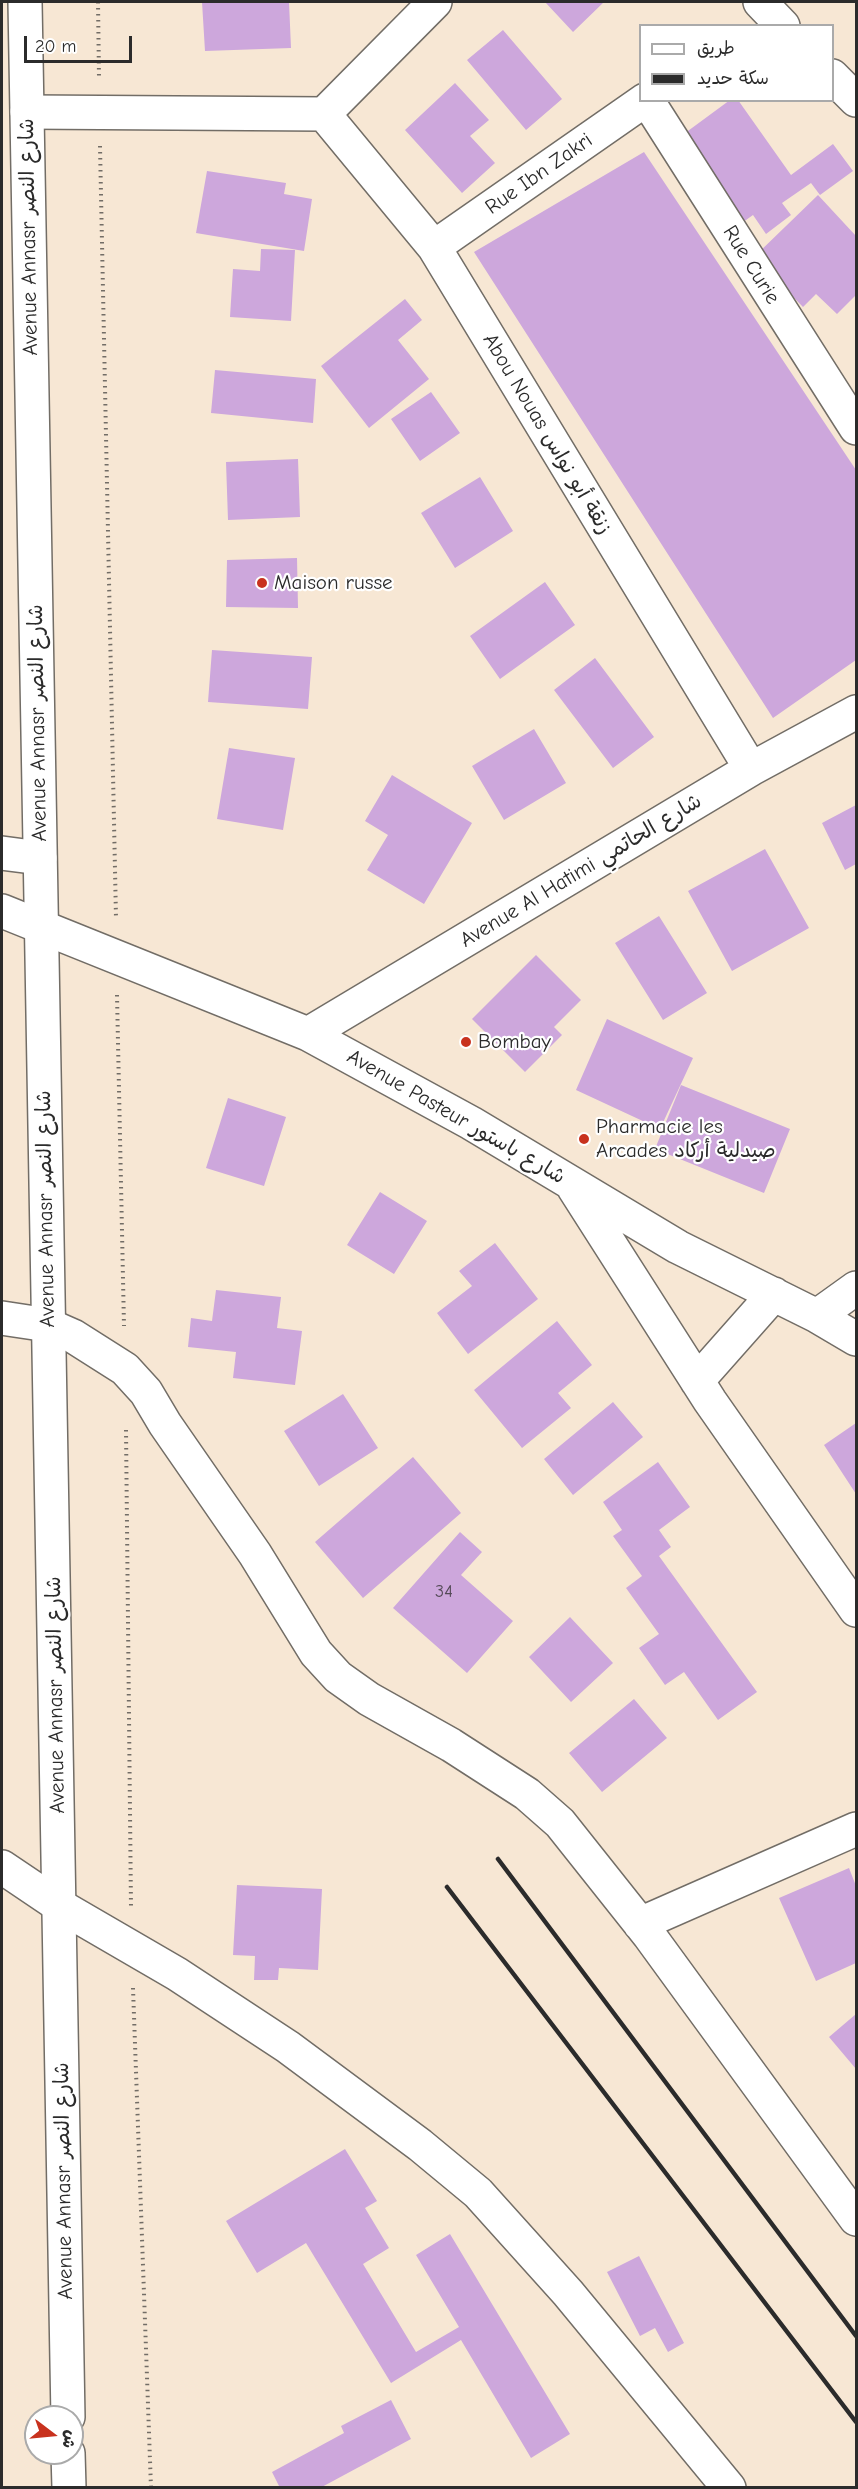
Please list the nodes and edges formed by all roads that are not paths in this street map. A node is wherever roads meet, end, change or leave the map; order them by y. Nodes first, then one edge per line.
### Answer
1 (25, 2) edge
2 (435, 2) edge
3 (834, 78) edge
4 (856, 100) edge
5 (643, 102) edge
6 (647, 102) edge
7 (27, 112) junction
8 (324, 114) junction
9 (434, 247) junction
10 (856, 428) edge
11 (856, 712) edge
12 (751, 769) junction
13 (2, 853) edge
14 (40, 858) junction
15 (2, 911) edge
16 (40, 928) junction
17 (308, 1034) junction
18 (569, 1181) junction
19 (856, 1288) edge
20 (774, 1294) junction
21 (817, 1316) junction
22 (2, 1318) edge
23 (48, 1325) junction
24 (856, 1339) edge
25 (697, 1381) junction
26 (856, 1610) edge
27 (856, 1829) edge
28 (2, 1867) edge
29 (60, 1906) junction
30 (640, 1924) junction
31 (856, 2219) edge
32 (68, 2405) edge
33 (68, 2465) edge
34 (69, 2487) edge
35 (729, 2487) edge

1 - 7 street, Avenue Annasr شارع النصر
2 - 8 street
3 - 4 street
5 - 9 street, Rue Ibn Zakri
6 - 10 street, Rue Curie
7 - 8 street
7 - 14 street, Avenue Annasr شارع النصر
8 - 9 street, Abou Nouas زنقة أبو نواس
9 - 12 street, Abou Nouas زنقة أبو نواس
11 - 12 street, Avenue Al Hatimi شارع الحاتمي
12 - 17 street, Avenue Al Hatimi شارع الحاتمي
13 - 14 street
14 - 16 street, Avenue Annasr شارع النصر
15 - 16 street, Avenue Pasteur شارع باستور
16 - 17 street, Avenue Pasteur شارع باستور
16 - 23 street, Avenue Annasr شارع النصر
17 - 18 street, Avenue Pasteur شارع باستور
18 - 20 street, Avenue Pasteur شارع باستور
18 - 25 street
19 - 21 street
20 - 21 street, Avenue Pasteur شارع باستور
20 - 25 street
21 - 24 street, Avenue Pasteur شارع باستور
22 - 23 street
23 - 29 street, Avenue Annasr شارع النصر
23 - 30 street
25 - 26 street
27 - 30 street
28 - 29 street
29 - 32 street, Avenue Annasr شارع النصر
29 - 35 street
30 - 31 street
33 - 34 street

